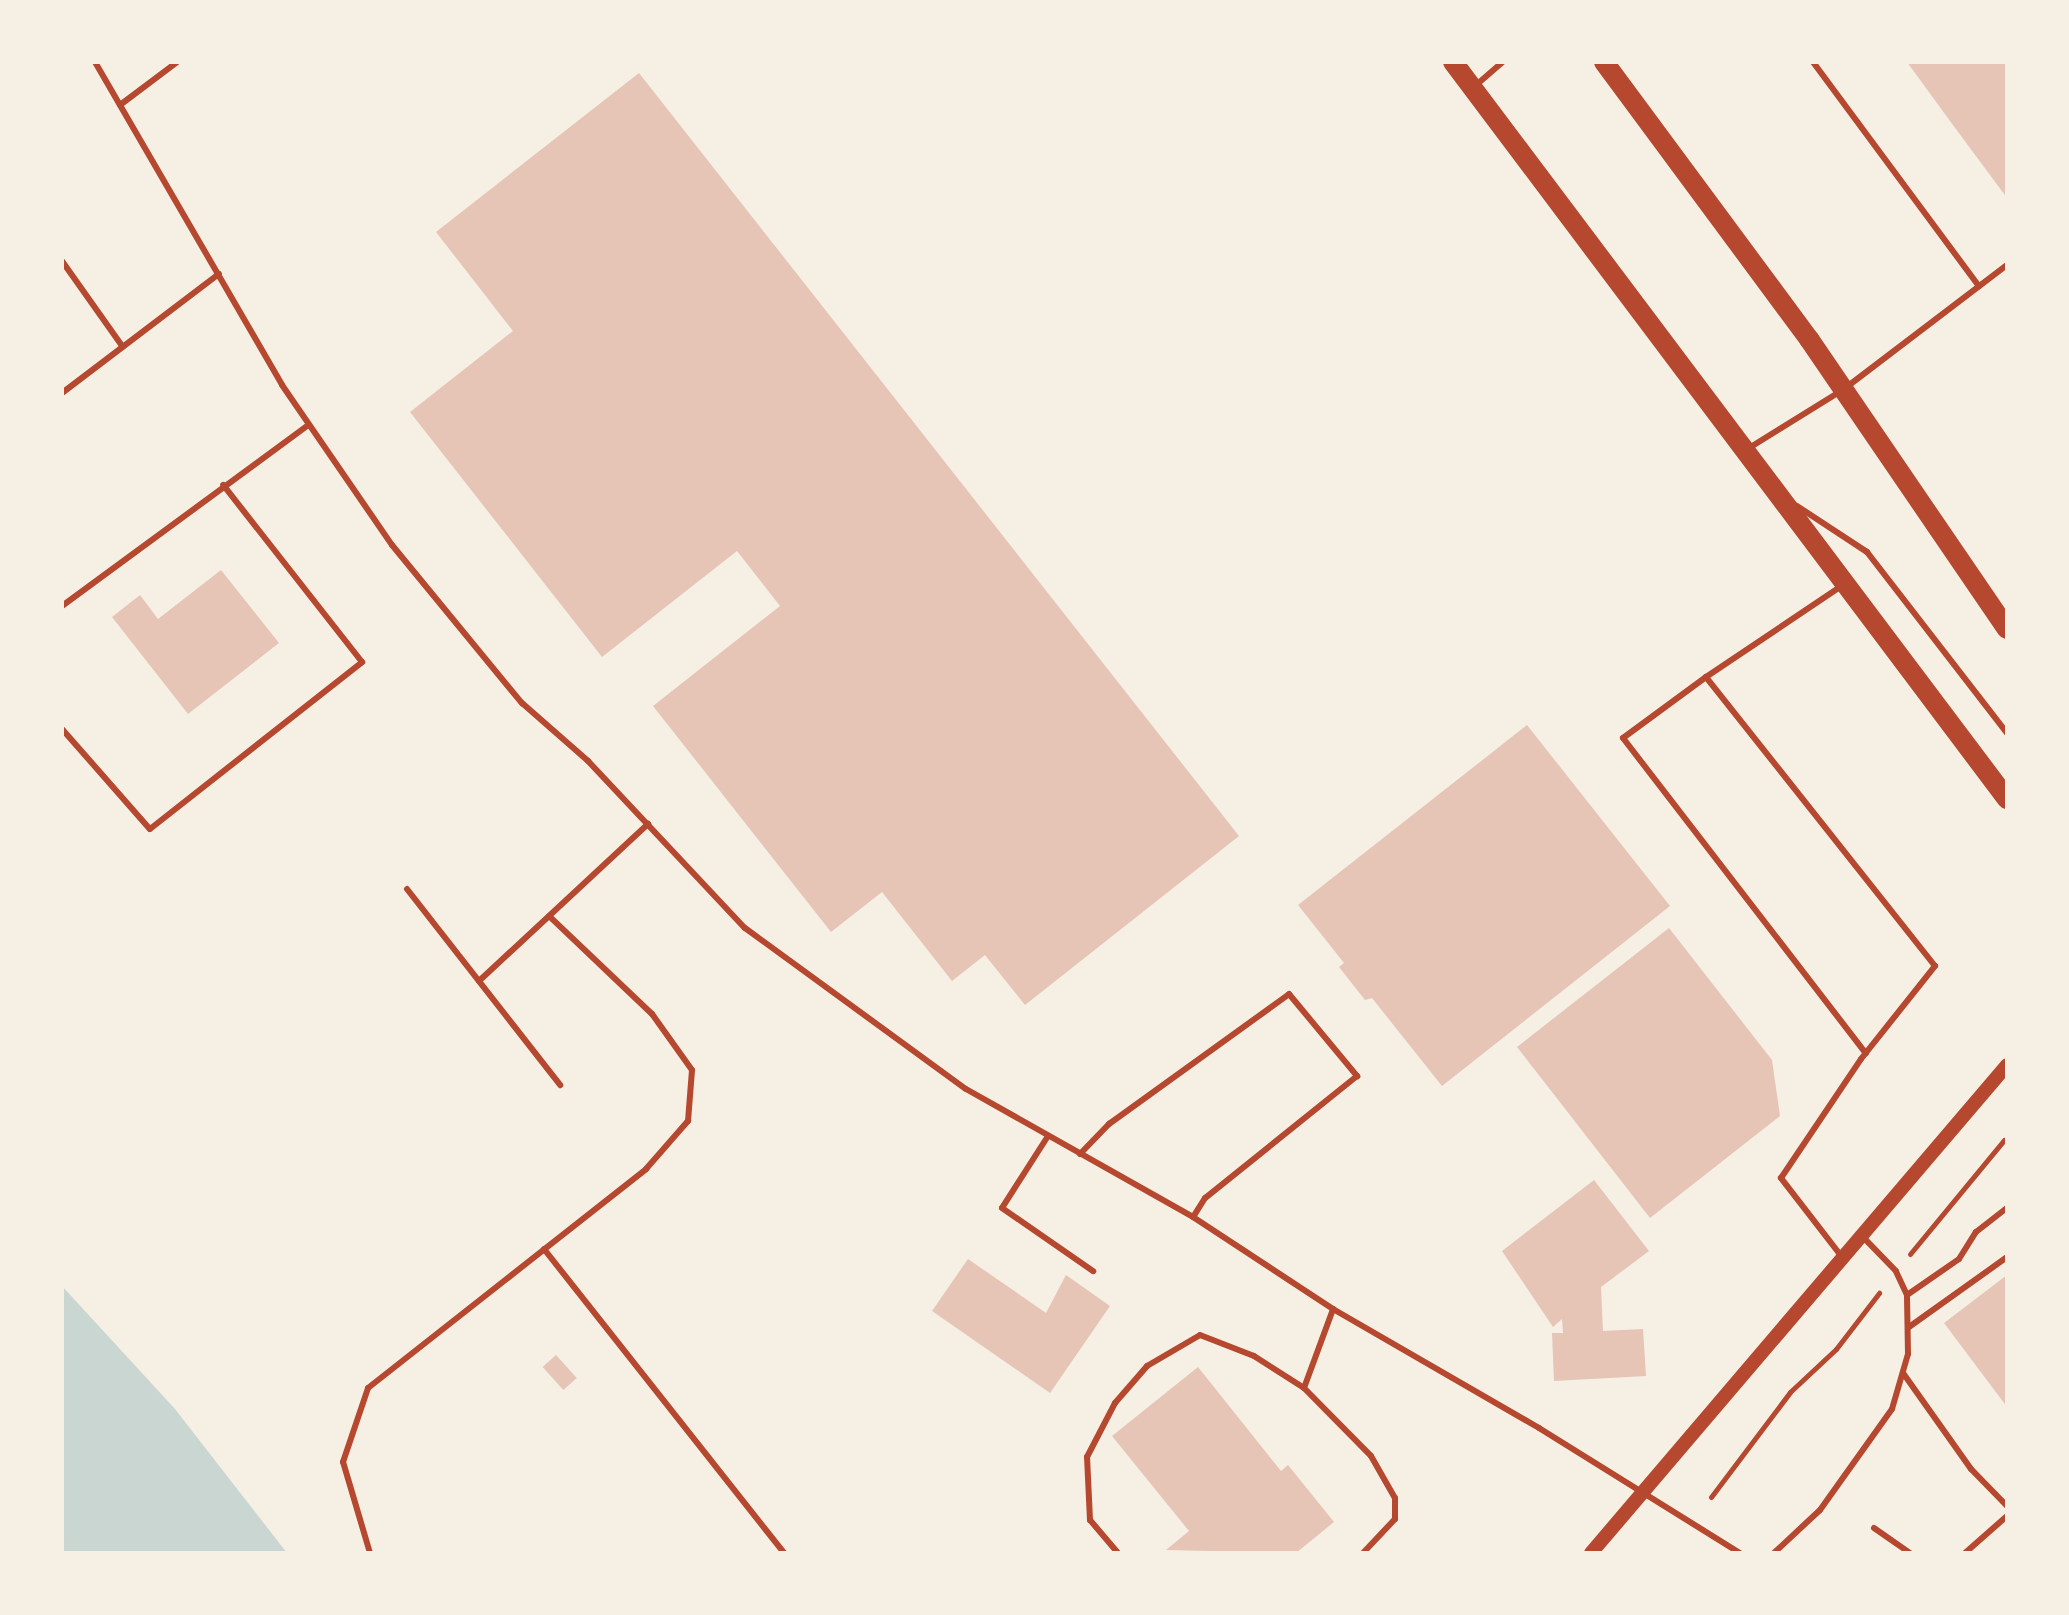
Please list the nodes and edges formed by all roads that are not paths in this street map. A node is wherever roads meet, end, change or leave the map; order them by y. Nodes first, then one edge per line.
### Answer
1 (95, 62) edge
2 (177, 62) edge
3 (1453, 62) edge
4 (1503, 62) edge
5 (1604, 62) edge
6 (1813, 62) edge
7 (1473, 88) junction
8 (120, 105) junction
9 (62, 261) edge
10 (2007, 265) edge
11 (219, 274) junction
12 (1979, 286) junction
13 (123, 347) junction
14 (1844, 389) junction
15 (62, 393) edge
16 (308, 425) junction
17 (1746, 450) junction
18 (223, 485) junction
19 (1781, 495) junction
20 (1847, 582) junction
21 (62, 606) edge
22 (2007, 629) edge
23 (1706, 677) junction
24 (62, 729) edge
25 (2007, 733) edge
26 (2007, 799) edge
27 (648, 824) junction
28 (407, 889) dead end
29 (549, 916) junction
30 (479, 981) junction
31 (1866, 1053) junction
32 (2007, 1066) edge
33 (560, 1085) dead end
34 (1048, 1136) junction
35 (1080, 1154) junction
36 (2007, 1208) edge
37 (1193, 1217) junction
38 (1861, 1235) junction
39 (544, 1249) junction
40 (1842, 1257) junction
41 (2007, 1257) edge
42 (1093, 1271) dead end
43 (1907, 1295) junction
44 (1333, 1309) junction
45 (1909, 1327) junction
46 (1903, 1373) junction
47 (1304, 1388) junction
48 (1642, 1490) junction
49 (2007, 1506) edge
50 (2007, 1516) edge
51 (1874, 1528) dead end
52 (370, 1553) edge
53 (784, 1553) edge
54 (1118, 1553) edge
55 (1363, 1553) edge
56 (1591, 1553) edge
57 (1740, 1553) edge
58 (1774, 1553) edge
59 (1910, 1553) edge
60 (1965, 1553) edge

1 - 8 lane
2 - 8 lane
3 - 7 main road
4 - 7 lane
5 - 14 main road
6 - 12 lane
7 - 17 main road
8 - 11 lane
9 - 13 lane
10 - 12 lane
11 - 13 lane
11 - 16 lane
12 - 14 lane
13 - 15 lane
14 - 17 lane
14 - 22 main road
16 - 18 lane
16 - 27 lane
17 - 19 main road
18 - 21 lane
18 - 24 lane
19 - 20 main road
19 - 25 lane
20 - 23 lane
20 - 26 main road
23 - 31 lane
23 - 31 lane
27 - 29 lane
27 - 34 lane
28 - 30 lane
29 - 30 lane
29 - 39 lane
30 - 33 lane
31 - 40 lane
32 - 38 street
34 - 35 lane
34 - 42 lane
35 - 37 lane
35 - 37 lane
36 - 43 lane
37 - 44 lane
38 - 40 street
38 - 43 lane
39 - 52 lane
39 - 53 lane
40 - 48 street
41 - 45 lane
43 - 45 lane
44 - 47 lane
44 - 48 lane
45 - 46 lane
46 - 49 lane
46 - 58 lane
47 - 54 lane
47 - 55 lane
48 - 56 street
48 - 57 lane
50 - 60 lane
51 - 59 lane

